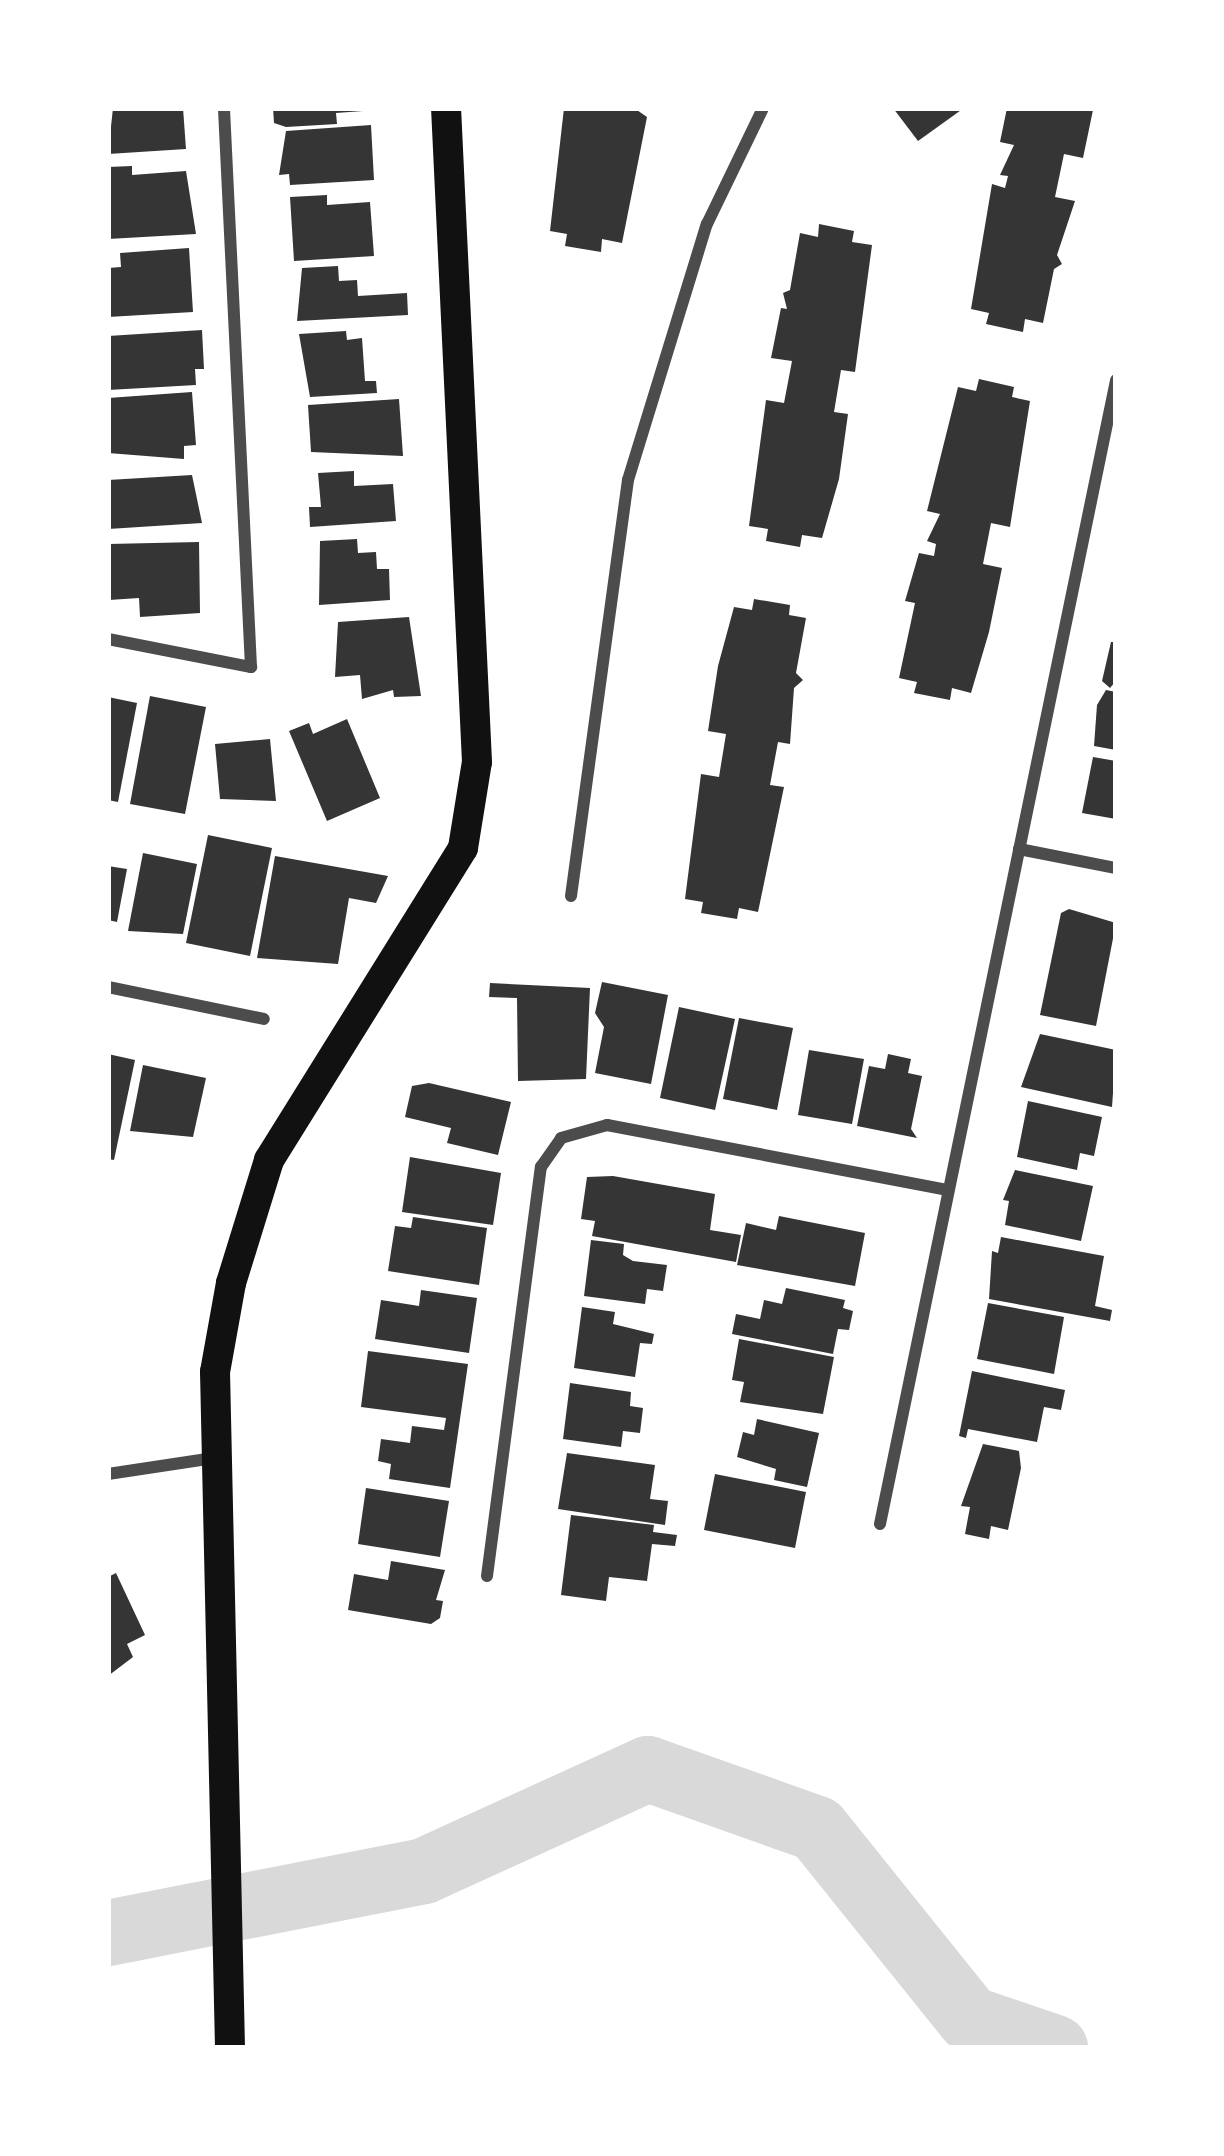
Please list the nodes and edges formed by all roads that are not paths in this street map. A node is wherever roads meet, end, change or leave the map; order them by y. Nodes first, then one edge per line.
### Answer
1 (224, 108) edge
2 (446, 108) edge
3 (763, 108) edge
4 (1116, 380) edge
5 (108, 639) edge
6 (1019, 849) junction
7 (1116, 868) edge
8 (571, 896) dead end
9 (108, 987) edge
10 (264, 1019) dead end
11 (947, 1190) junction
12 (215, 1458) junction
13 (108, 1474) edge
14 (880, 1524) dead end
15 (488, 1576) dead end
16 (230, 2048) edge

1 - 5 street
2 - 12 main road
3 - 8 street
4 - 6 street
6 - 7 street
6 - 11 street
9 - 10 street
11 - 14 street
11 - 15 street
12 - 13 street
12 - 16 main road

